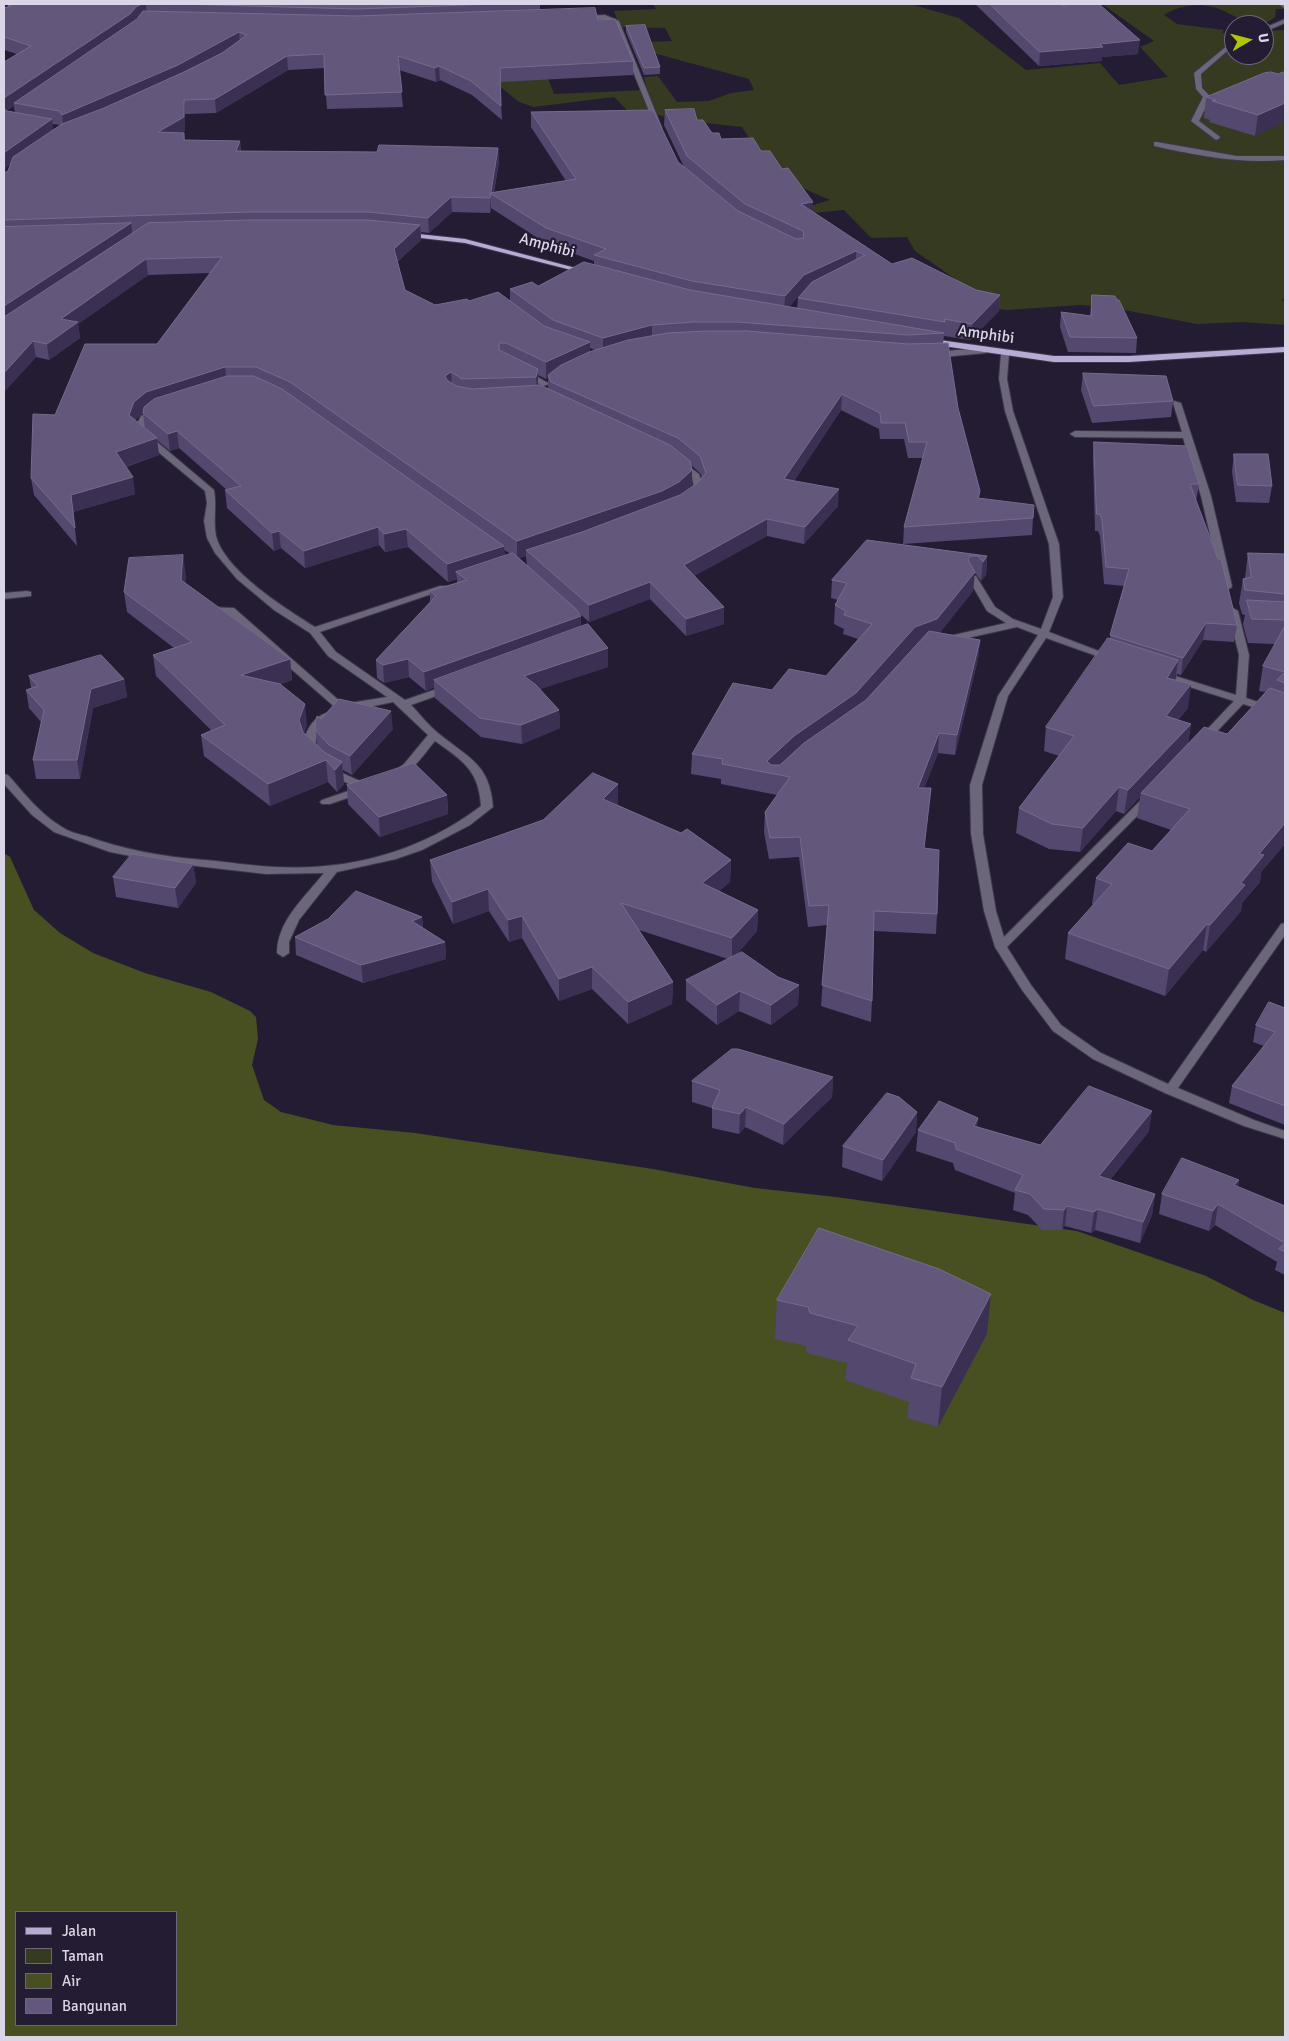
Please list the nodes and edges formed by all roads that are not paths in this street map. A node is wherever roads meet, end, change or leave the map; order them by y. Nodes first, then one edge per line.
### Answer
1 (1282, 4) edge
2 (1285, 7) edge
3 (570, 18) edge
4 (1224, 51) edge
5 (662, 133) edge
6 (1216, 138) dead end
7 (1157, 144) dead end
8 (1285, 158) edge
9 (395, 233) edge
10 (596, 274) edge
11 (924, 341) edge
12 (1285, 350) edge
13 (983, 351) junction
14 (924, 354) edge
15 (1004, 354) junction
16 (512, 368) edge
17 (544, 397) edge
18 (1177, 403) dead end
19 (170, 406) edge
20 (1075, 434) dead end
21 (1187, 435) junction
22 (674, 458) edge
23 (684, 503) edge
24 (973, 578) edge
25 (452, 586) edge
26 (27, 594) dead end
27 (4, 596) edge
28 (208, 610) edge
29 (1018, 624) junction
30 (314, 631) junction
31 (1044, 633) junction
32 (933, 643) edge
33 (1122, 662) edge
34 (1149, 670) edge
35 (459, 684) edge
36 (394, 698) junction
37 (1241, 700) junction
38 (404, 704) junction
39 (341, 707) junction
40 (1285, 714) edge
41 (434, 736) junction
42 (1196, 748) edge
43 (4, 776) edge
44 (376, 785) junction
45 (1158, 788) edge
46 (326, 802) dead end
47 (334, 868) junction
48 (1285, 927) edge
49 (1001, 946) junction
50 (283, 953) dead end
51 (1170, 1090) junction
52 (1285, 1135) edge

1 - 2 street
3 - 5 street
4 - 6 street
7 - 8 street
9 - 10 main road, Amphibi
11 - 13 main road, Amphibi
12 - 15 main road, Amphibi
13 - 14 street
13 - 15 main road, Amphibi
15 - 31 street
16 - 17 street
18 - 21 street
19 - 30 street
20 - 21 street
21 - 37 street
22 - 23 street
24 - 29 street
25 - 30 street
26 - 27 street
28 - 39 street
29 - 31 street
29 - 32 street
30 - 36 street
31 - 33 street
31 - 49 street
34 - 37 street
35 - 38 street
36 - 38 street
36 - 39 street
37 - 40 street
37 - 42 street
38 - 41 street
39 - 44 street
41 - 44 street
41 - 47 street
43 - 47 street
44 - 46 street
45 - 49 street
47 - 50 street
48 - 51 street
49 - 51 street
51 - 52 street

